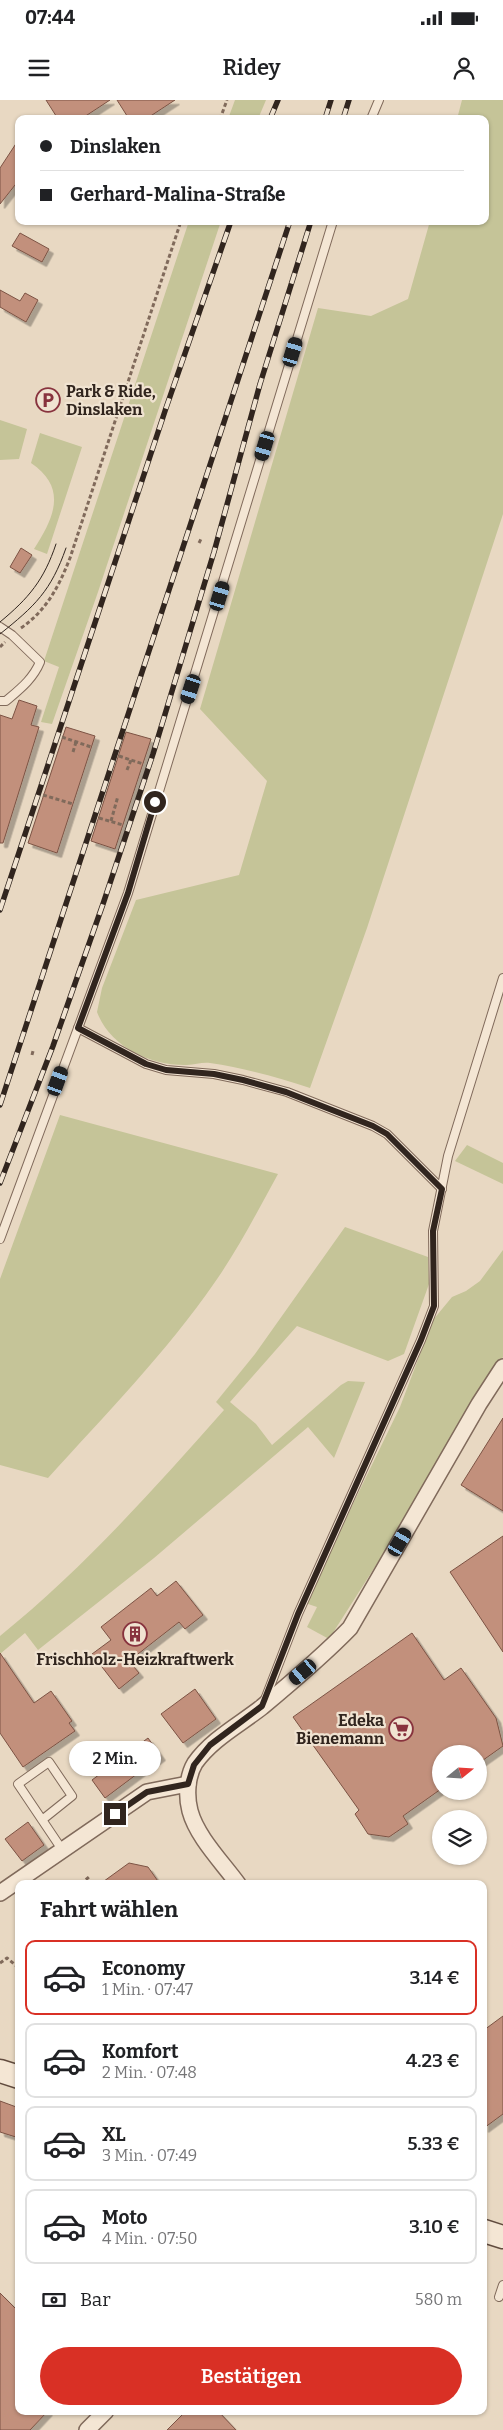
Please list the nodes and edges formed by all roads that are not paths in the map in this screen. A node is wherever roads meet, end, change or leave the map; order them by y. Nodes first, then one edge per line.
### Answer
1 (379, 100) edge
2 (373, 115) edge
3 (332, 225) edge
4 (0, 628) edge
5 (0, 701) edge
6 (503, 978) edge
7 (78, 1028) junction
8 (442, 1189) junction
9 (0, 1239) edge
10 (503, 1367) edge
11 (262, 1706) junction
12 (188, 1784) junction
13 (42, 1820) junction
14 (63, 1851) junction
15 (21, 1880) edge
16 (235, 1880) edge
17 (15, 1884) edge
18 (0, 1894) edge
19 (0, 2071) edge
20 (15, 2076) edge
21 (487, 2232) edge
22 (503, 2237) edge
23 (503, 2285) edge
24 (499, 2297) dead end
25 (102, 2415) edge
26 (87, 2430) edge

1 - 2 lane
3 - 7 lane
4 - 5 lane
6 - 8 lane
7 - 8 lane
7 - 9 lane
8 - 11 lane
10 - 11 street
11 - 12 street
12 - 14 street
12 - 16 street
13 - 13 lane
13 - 14 lane
14 - 15 street
17 - 18 street
19 - 20 main road
21 - 22 main road
23 - 24 lane
25 - 26 street

